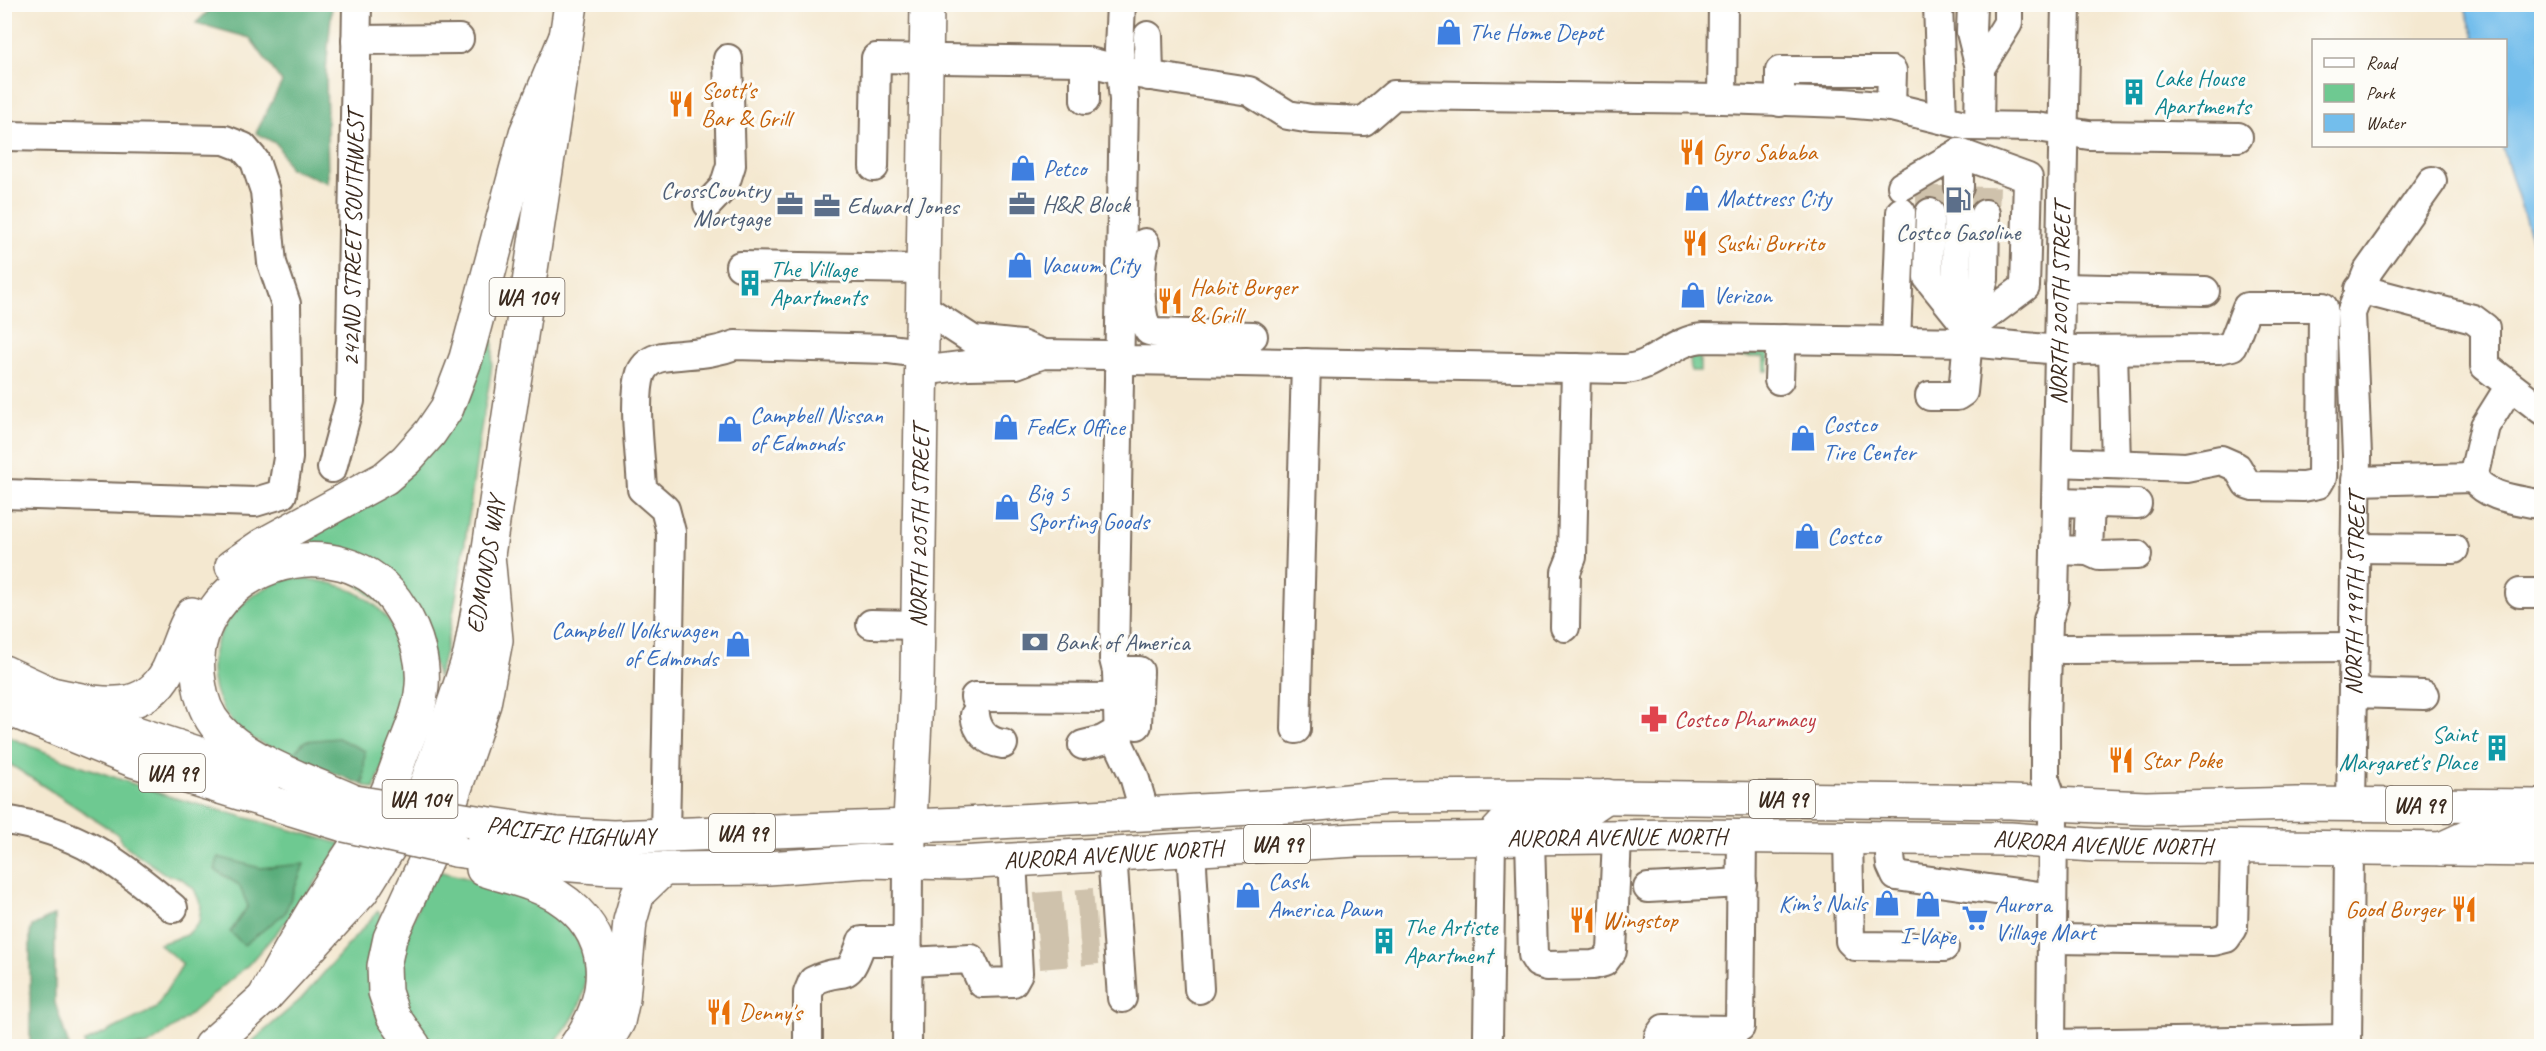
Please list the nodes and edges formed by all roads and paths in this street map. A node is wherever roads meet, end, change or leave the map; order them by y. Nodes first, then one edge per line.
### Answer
1 (357, 4) edge
2 (571, 4) edge
3 (927, 4) edge
4 (1121, 4) edge
5 (1723, 4) edge
6 (1938, 4) edge
7 (1972, 4) edge
8 (2008, 4) edge
9 (2066, 4) edge
10 (1148, 36) dead end
11 (459, 39) dead end
12 (565, 39) junction
13 (356, 40) junction
14 (926, 58) junction
15 (728, 59) dead end
16 (1085, 61) junction
17 (1980, 68) junction
18 (1121, 70) junction
19 (1149, 76) junction
20 (1722, 99) junction
21 (1085, 100) dead end
22 (1960, 123) junction
23 (2064, 131) junction
24 (4, 136) edge
25 (2238, 137) dead end
26 (1959, 153) junction
27 (874, 167) dead end
28 (2432, 181) dead end
29 (708, 204) dead end
30 (1145, 243) dead end
31 (740, 266) dead end
32 (922, 268) junction
33 (2060, 288) junction
34 (2359, 289) junction
35 (2205, 291) dead end
36 (922, 307) junction
37 (1253, 336) dead end
38 (1969, 336) junction
39 (1785, 339) junction
40 (1896, 341) junction
41 (2059, 350) junction
42 (2113, 350) junction
43 (1043, 354) junction
44 (1119, 358) junction
45 (921, 362) junction
46 (1306, 363) junction
47 (1576, 368) junction
48 (1779, 380) dead end
49 (2510, 386) junction
50 (1930, 396) dead end
51 (2541, 410) edge
52 (2057, 462) junction
53 (2116, 464) junction
54 (332, 468) dead end
55 (2357, 468) junction
56 (2473, 478) junction
57 (4, 494) edge
58 (2056, 502) junction
59 (2090, 503) junction
60 (2137, 504) dead end
61 (2541, 505) edge
62 (2355, 548) junction
63 (2454, 549) dead end
64 (2055, 550) junction
65 (2088, 551) junction
66 (488, 555) junction
67 (2137, 555) dead end
68 (2054, 601) junction
69 (871, 624) dead end
70 (918, 625) junction
71 (1565, 627) dead end
72 (2354, 647) junction
73 (2063, 649) junction
74 (4, 672) edge
75 (1117, 684) junction
76 (46, 693) junction
77 (2353, 693) junction
78 (2424, 696) dead end
79 (4, 707) edge
80 (1127, 729) junction
81 (1296, 729) dead end
82 (1003, 744) dead end
83 (1083, 745) dead end
84 (1607, 796) junction
85 (2351, 804) junction
86 (2054, 805) junction
87 (2541, 806) edge
88 (350, 813) junction
89 (1145, 814) junction
90 (4, 820) edge
91 (912, 825) junction
92 (2541, 831) edge
93 (665, 834) junction
94 (1742, 836) junction
95 (1848, 836) junction
96 (1888, 837) junction
97 (1491, 838) junction
98 (1530, 838) junction
99 (1617, 838) junction
100 (2052, 842) junction
101 (2235, 846) junction
102 (1191, 848) junction
103 (2349, 848) junction
104 (2441, 849) junction
105 (455, 850) junction
106 (2541, 850) edge
107 (1112, 854) junction
108 (1012, 860) junction
109 (908, 862) junction
110 (663, 869) junction
111 (1742, 883) junction
112 (1648, 888) dead end
113 (2052, 898) junction
114 (173, 908) dead end
115 (2052, 939) junction
116 (1944, 947) dead end
117 (907, 952) junction
118 (1199, 989) dead end
119 (264, 998) junction
120 (1122, 998) dead end
121 (1488, 1035) dead end
122 (2347, 1043) edge
123 (208, 1046) edge
124 (2051, 1046) edge
125 (414, 1047) edge
126 (576, 1047) edge
127 (604, 1047) edge
128 (808, 1047) edge
129 (907, 1047) edge
130 (1659, 1047) edge

1 - 13 street, 242ND STREET SOUTHWEST
2 - 12 main road, EDMONDS WAY / WA 104
3 - 14 main road, NORTH 205TH STREET
4 - 18 street
5 - 20 street
6 - 22 street
7 - 17 street
8 - 17 street
9 - 23 street, NORTH 200TH STREET
10 - 19 street
11 - 13 street
12 - 66 main road, EDMONDS WAY / WA 104
12 - 76 main road
13 - 54 street, 242ND STREET SOUTHWEST
14 - 16 street
14 - 27 street
14 - 32 main road, NORTH 205TH STREET
15 - 29 street
16 - 18 street
16 - 21 street
17 - 22 street
18 - 19 street
18 - 44 street
19 - 20 street
20 - 22 street
22 - 23 street
22 - 26 street
23 - 25 street
23 - 33 street, NORTH 200TH STREET
24 - 57 street
26 - 38 street
26 - 38 street
26 - 38 street
26 - 40 street
28 - 34 street, NORTH 199TH STREET
30 - 37 street
31 - 32 street
32 - 36 main road, NORTH 205TH STREET
33 - 35 street
33 - 41 street, NORTH 200TH STREET
34 - 49 street
34 - 55 street, NORTH 199TH STREET
36 - 43 street
36 - 45 main road, NORTH 205TH STREET
38 - 40 street
38 - 41 street
38 - 50 street
39 - 40 street
39 - 47 street
39 - 48 street
41 - 42 street
41 - 52 street, NORTH 200TH STREET
42 - 53 street
42 - 53 street
43 - 44 street
43 - 45 street
44 - 46 street
44 - 75 street
45 - 70 main road, NORTH 205TH STREET
45 - 93 street
46 - 47 street
46 - 81 street
47 - 71 street
49 - 51 street
49 - 56 street
52 - 53 street
52 - 58 street, NORTH 200TH STREET
55 - 56 street
55 - 62 street, NORTH 199TH STREET
56 - 61 street
58 - 59 street
58 - 64 street, NORTH 200TH STREET
59 - 60 street
59 - 65 street
62 - 63 street
62 - 72 street, NORTH 199TH STREET
64 - 65 street
64 - 68 street, NORTH 200TH STREET
65 - 67 street
66 - 119 main road, EDMONDS WAY / WA 104
66 - 125 main road
68 - 73 street, NORTH 200TH STREET
68 - 86 street, NORTH 200TH STREET
69 - 70 street
70 - 91 main road, NORTH 205TH STREET
72 - 73 street
72 - 77 street, NORTH 199TH STREET
73 - 86 street, NORTH 200TH STREET
74 - 76 main road, PACIFIC HIGHWAY / WA 99
75 - 80 street
75 - 82 street
76 - 88 main road, PACIFIC HIGHWAY / WA 99
77 - 78 street
77 - 85 street, NORTH 199TH STREET
79 - 88 main road, PACIFIC HIGHWAY / WA 99
80 - 83 street
80 - 89 street
84 - 86 main road, AURORA AVENUE NORTH / WA 99
84 - 89 main road, AURORA AVENUE NORTH / WA 99
84 - 97 main road
85 - 86 main road, AURORA AVENUE NORTH / WA 99
85 - 87 main road, AURORA AVENUE NORTH / WA 99
86 - 100 street, NORTH 200TH STREET
88 - 93 main road, PACIFIC HIGHWAY / WA 99, bridge
88 - 105 main road, PACIFIC HIGHWAY / WA 99, bridge
88 - 119 main road
89 - 91 main road, AURORA AVENUE NORTH / WA 99
90 - 114 street
91 - 93 main road, PACIFIC HIGHWAY / WA 99
91 - 109 main road, NORTH 205TH STREET
92 - 104 main road
94 - 95 main road, AURORA AVENUE NORTH / WA 99
94 - 99 main road, AURORA AVENUE NORTH / WA 99
94 - 111 street
95 - 96 main road, AURORA AVENUE NORTH / WA 99
95 - 116 street
96 - 100 main road, AURORA AVENUE NORTH / WA 99
96 - 113 street
97 - 98 main road, AURORA AVENUE NORTH / WA 99
97 - 102 main road, AURORA AVENUE NORTH / WA 99
97 - 121 street
98 - 99 main road, AURORA AVENUE NORTH / WA 99
98 - 99 street
100 - 101 main road, AURORA AVENUE NORTH / WA 99
100 - 113 street, NORTH 200TH STREET
101 - 103 main road, AURORA AVENUE NORTH / WA 99
101 - 115 street
102 - 107 main road, AURORA AVENUE NORTH / WA 99
102 - 118 street
103 - 104 main road, AURORA AVENUE NORTH / WA 99
103 - 122 street
104 - 106 main road, AURORA AVENUE NORTH / WA 99
105 - 110 main road, PACIFIC HIGHWAY / WA 99
105 - 126 main road
107 - 108 main road, AURORA AVENUE NORTH / WA 99
107 - 120 street
108 - 109 main road, AURORA AVENUE NORTH / WA 99
108 - 117 street
109 - 110 main road, PACIFIC HIGHWAY / WA 99
109 - 117 street, NORTH 205TH STREET
110 - 127 main road
111 - 112 street
111 - 130 street
113 - 115 street, NORTH 200TH STREET
115 - 124 street, NORTH 200TH STREET
117 - 128 street
117 - 129 street, NORTH 205TH STREET
119 - 123 main road, EDMONDS WAY / WA 104
122 - 124 street

